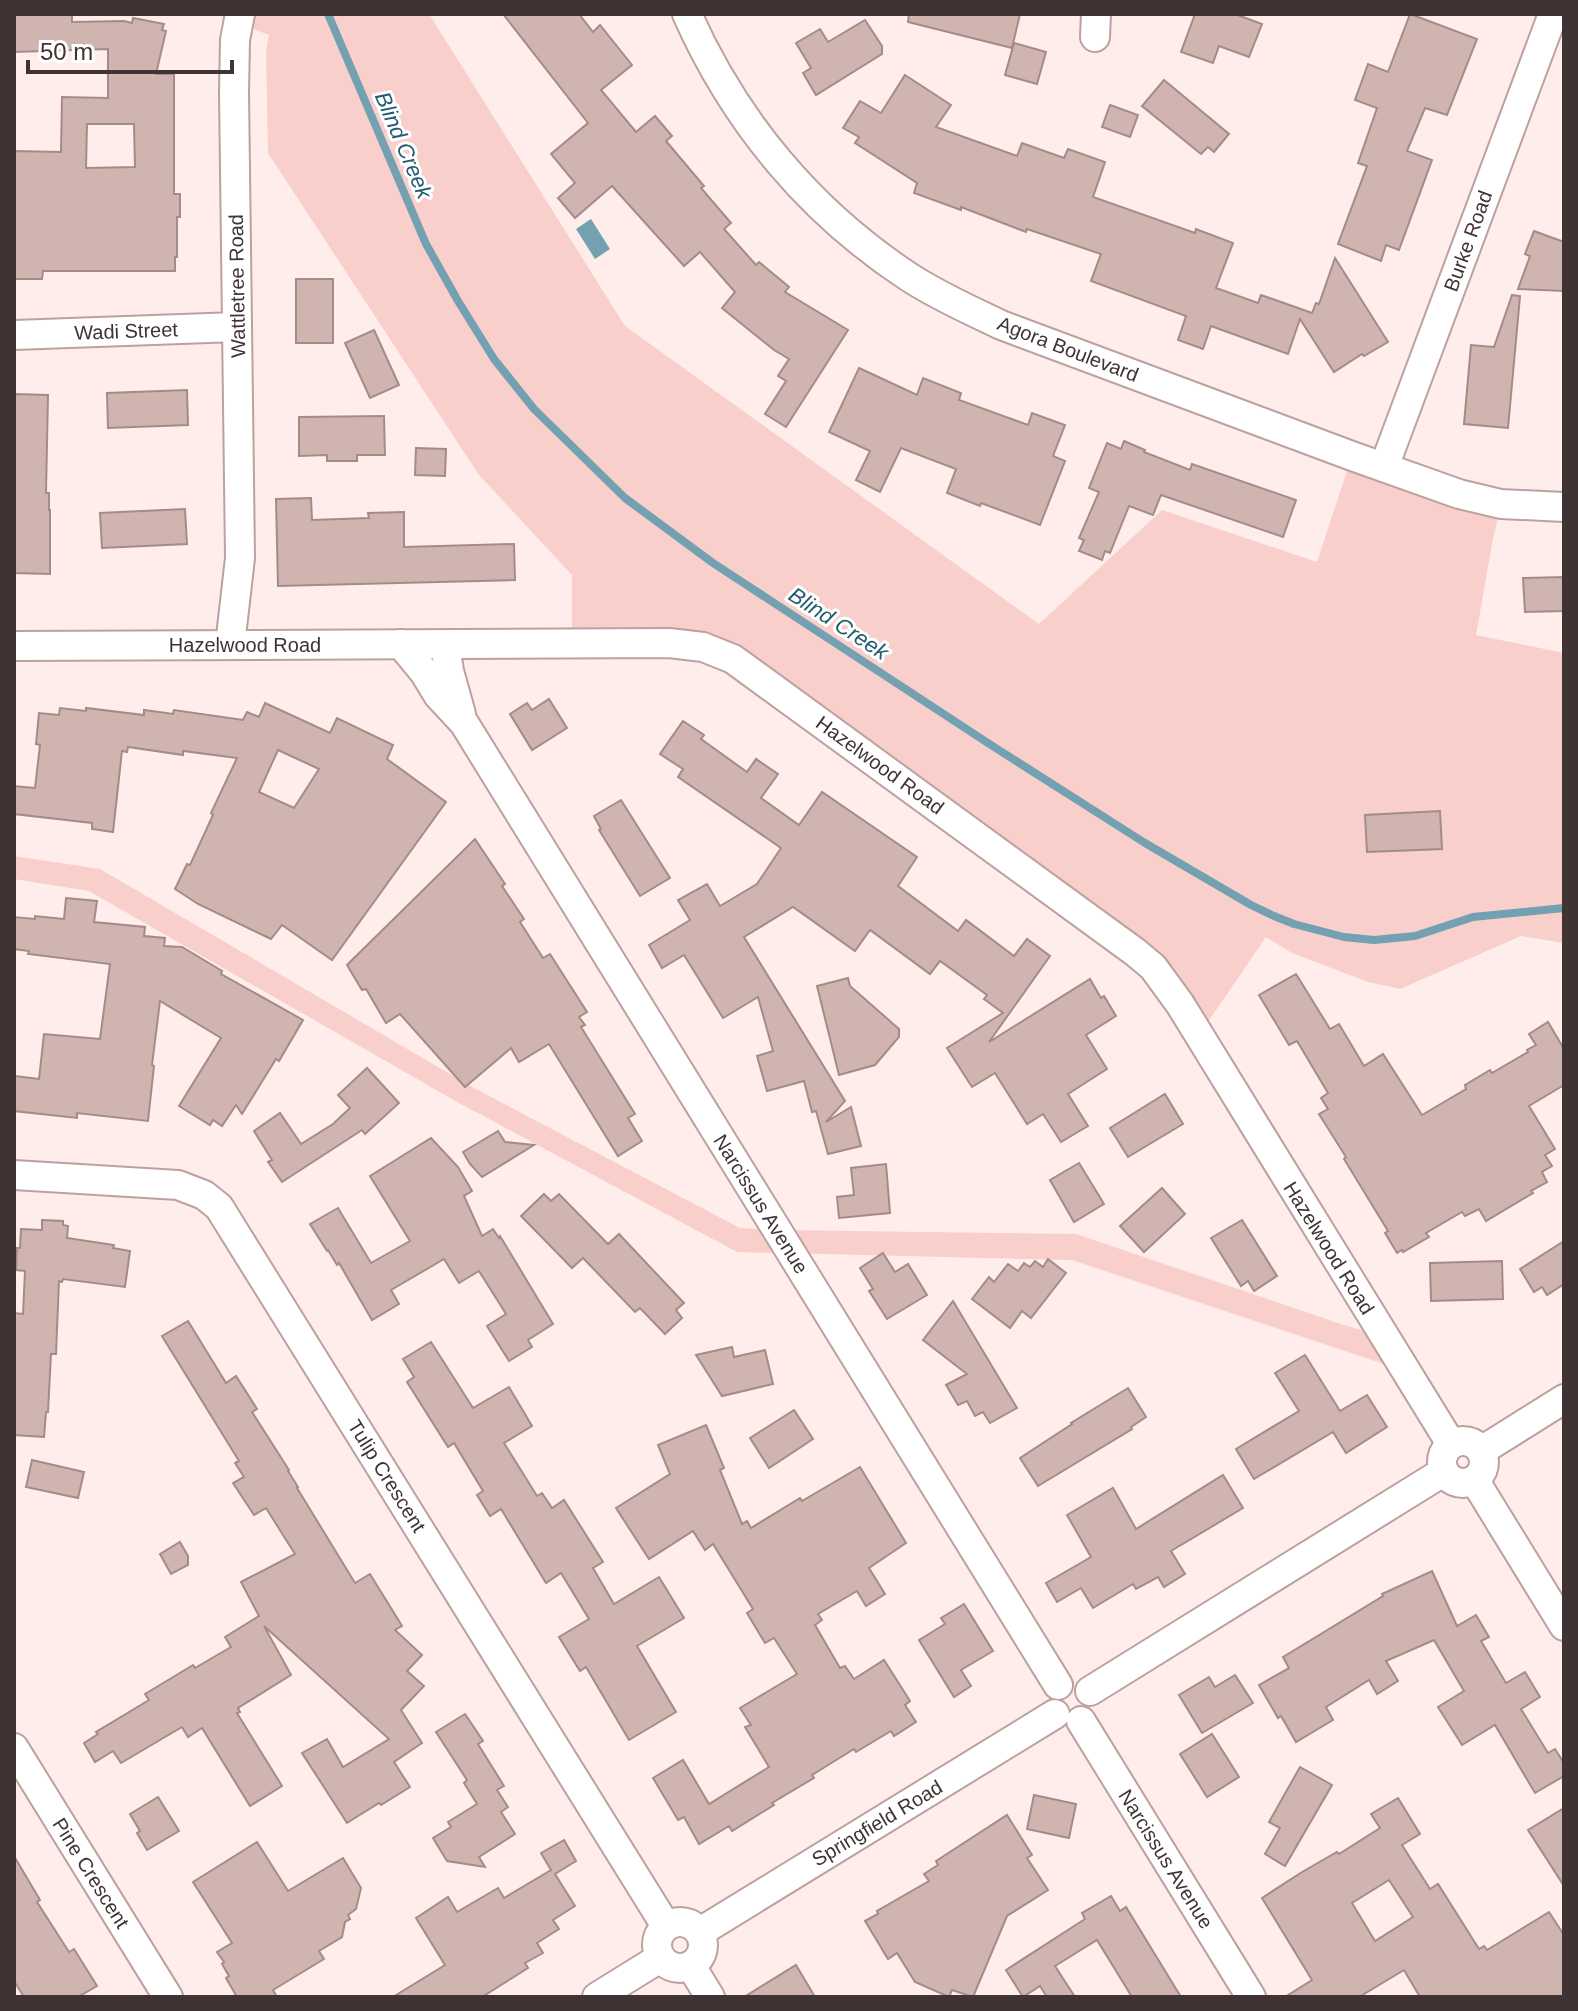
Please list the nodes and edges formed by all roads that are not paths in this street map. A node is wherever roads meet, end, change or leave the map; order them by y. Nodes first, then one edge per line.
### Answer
1 (240, 14) edge
2 (687, 14) edge
3 (1553, 14) edge
4 (237, 327) junction
5 (14, 335) edge
6 (1384, 467) junction
7 (1564, 507) edge
8 (401, 644) junction
9 (242, 645) junction
10 (445, 645) junction
11 (14, 646) edge
12 (464, 723) junction
13 (14, 1175) edge
14 (1564, 1399) edge
15 (1451, 1444) junction
16 (1481, 1451) junction
17 (1443, 1472) junction
18 (1475, 1481) junction
19 (1564, 1626) edge
20 (1058, 1685) junction
21 (1090, 1691) junction
22 (1068, 1718) junction
23 (14, 1748) edge
24 (666, 1926) junction
25 (700, 1932) junction
26 (660, 1958) junction
27 (691, 1966) junction
28 (168, 1997) edge
29 (597, 1997) edge
30 (710, 1997) edge
31 (1251, 1997) edge

1 - 4 street, Wattletree Road
2 - 6 street, Agora Boulevard
3 - 6 street, Burke Road
4 - 5 street, Wadi Street
4 - 9 street, Wattletree Road
6 - 7 street, Agora Boulevard
8 - 9 street, Hazelwood Road
8 - 10 street, Hazelwood Road
8 - 12 street, Narcissus Avenue
9 - 11 street, Hazelwood Road
10 - 12 street, Narcissus Avenue
10 - 15 street, Hazelwood Road
12 - 20 street, Narcissus Avenue
13 - 24 street, Tulip Crescent
14 - 16 street
15 - 16 street
15 - 17 street
16 - 18 street
17 - 18 street
17 - 21 street
18 - 19 street
20 - 21 street
20 - 22 street
21 - 22 street
22 - 25 street, Springfield Road
22 - 31 street, Narcissus Avenue
23 - 28 street, Pine Crescent
24 - 25 street
24 - 26 street
25 - 27 street
26 - 27 street
26 - 29 street
27 - 30 street

